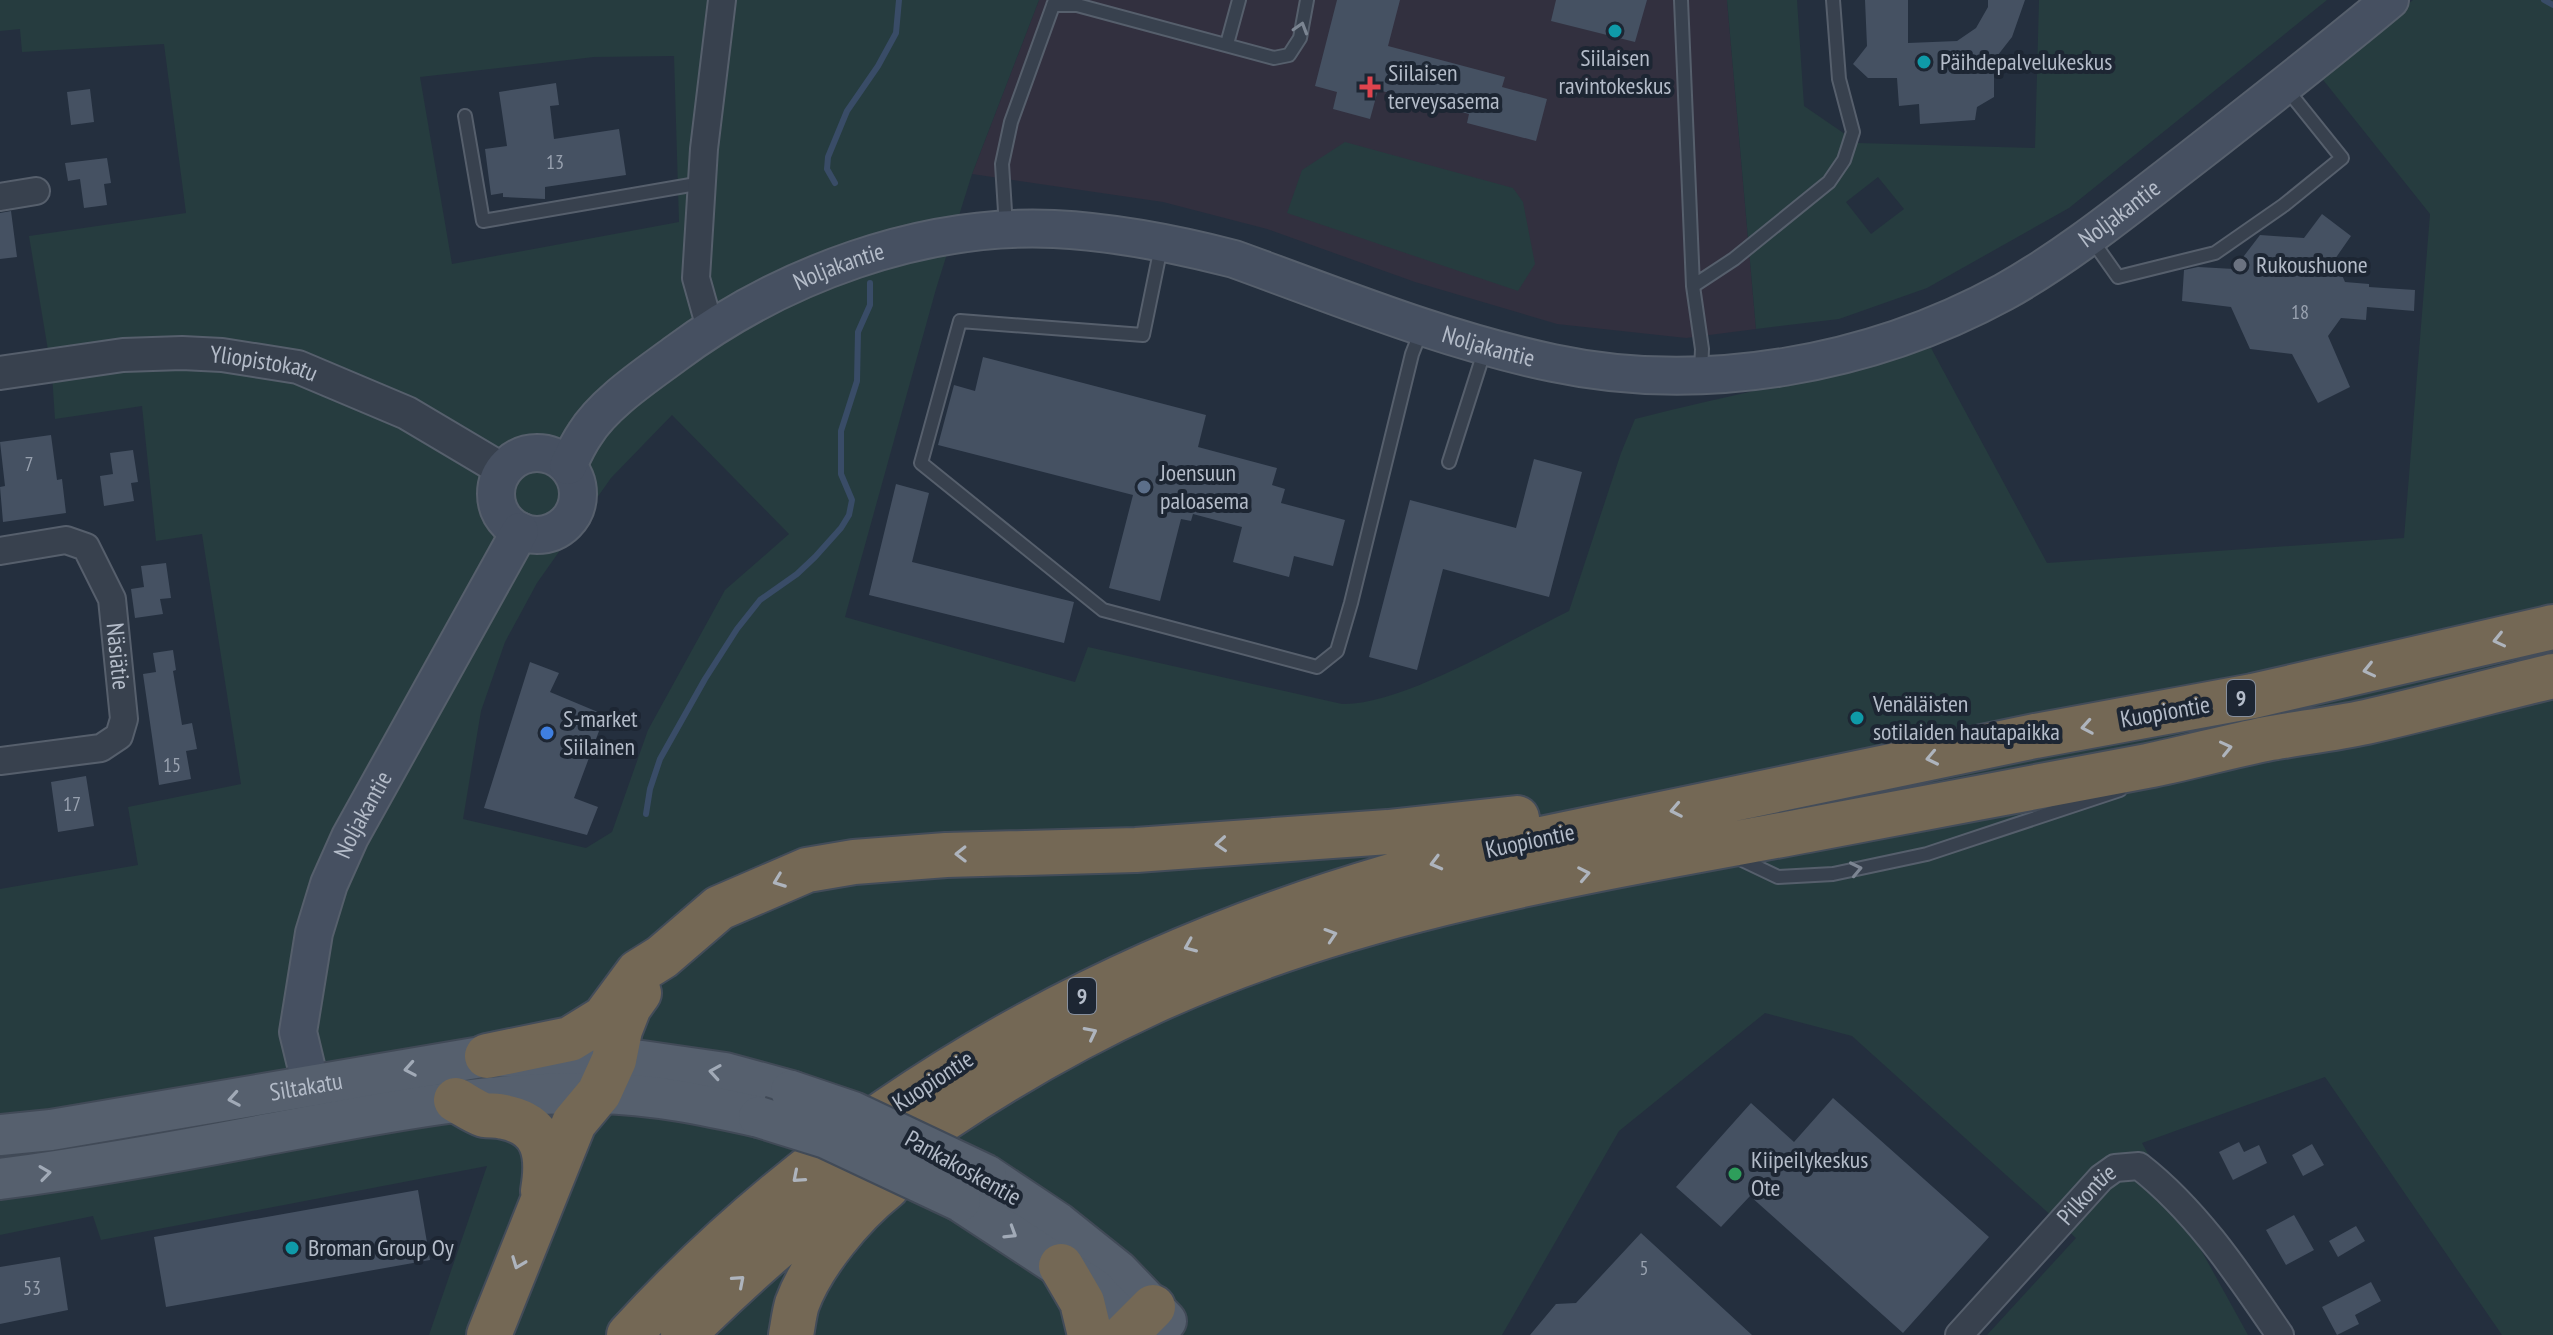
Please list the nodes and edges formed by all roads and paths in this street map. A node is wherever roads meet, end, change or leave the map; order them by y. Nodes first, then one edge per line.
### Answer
1 (722, 0) edge
2 (1239, 0) edge
3 (1307, 0) edge
4 (1681, 0) edge
5 (1833, 0) edge
6 (2390, 0) edge
7 (1054, 3) edge
8 (1227, 44) junction
9 (2284, 85) junction
10 (465, 116) dead end
11 (702, 183) junction
12 (36, 191) dead end
13 (0, 197) edge
14 (1006, 231) junction
15 (2090, 237) junction
16 (1162, 244) junction
17 (1693, 286) junction
18 (1422, 327) junction
19 (710, 328) junction
20 (1486, 346) junction
21 (0, 373) edge
22 (1701, 375) junction
23 (1449, 462) dead end
24 (568, 466) junction
25 (503, 470) junction
26 (520, 531) junction
27 (0, 551) edge
28 (2553, 627) edge
29 (2553, 676) edge
30 (0, 761) edge
31 (1621, 821) junction
32 (662, 957) junction
33 (487, 1056) junction
34 (1021, 1069) junction
35 (607, 1076) junction
36 (311, 1085) junction
37 (456, 1100) junction
38 (321, 1124) junction
39 (0, 1135) edge
40 (0, 1179) edge
41 (973, 1188) junction
42 (541, 1205) junction
43 (1061, 1266) joint
44 (1142, 1329) edge
45 (489, 1335) edge
46 (629, 1335) edge
47 (683, 1335) edge
48 (791, 1335) edge
49 (1959, 1335) edge
50 (2280, 1335) edge

1 - 11 street
2 - 8 lane
8 -> 3 lane
4 - 17 lane
5 - 17 lane
6 - 9 main road, Noljakantie
7 - 8 lane
7 - 14 lane
9 - 15 main road, Noljakantie
9 - 15 lane
10 - 11 lane
11 - 19 street
12 - 13 street
14 - 16 main road, Noljakantie
14 - 19 main road, Noljakantie
15 - 22 main road, Noljakantie
16 - 18 main road, Noljakantie
16 - 18 lane
17 - 22 lane
18 - 20 main road, Noljakantie
19 - 24 main road, Noljakantie
20 - 22 main road, Noljakantie
20 - 23 lane
21 - 25 street, Yliopistokatu
24 - 25 main road
24 - 26 main road
25 - 26 main road
26 - 36 main road, Noljakantie
27 - 30 street, Näsiätie
28 -> 31 highway, Kuopiontie / 9
34 -> 29 highway, Kuopiontie / 9
31 -> 32 highway
31 -> 46 highway, Kuopiontie / 9
32 - 33 highway
32 - 35 highway
33 - 35 main road, Siltakatu
33 -> 36 main road, Siltakatu
47 -> 34 highway, Kuopiontie / 9
34 - 48 highway
35 - 37 main road, Siltakatu
35 - 41 main road, Pankakoskentie, bridge
41 -> 35 main road, Pankakoskentie, bridge
35 - 42 highway
36 - 38 main road, Noljakantie
36 -> 39 main road, Siltakatu
37 - 38 main road, Siltakatu
37 - 42 highway
40 -> 38 main road, Siltakatu
41 -> 43 main road, Pankakoskentie
41 - 44 main road, Pankakoskentie
42 -> 45 highway
43 - 44 highway
49 - 50 street, Pilkontie

